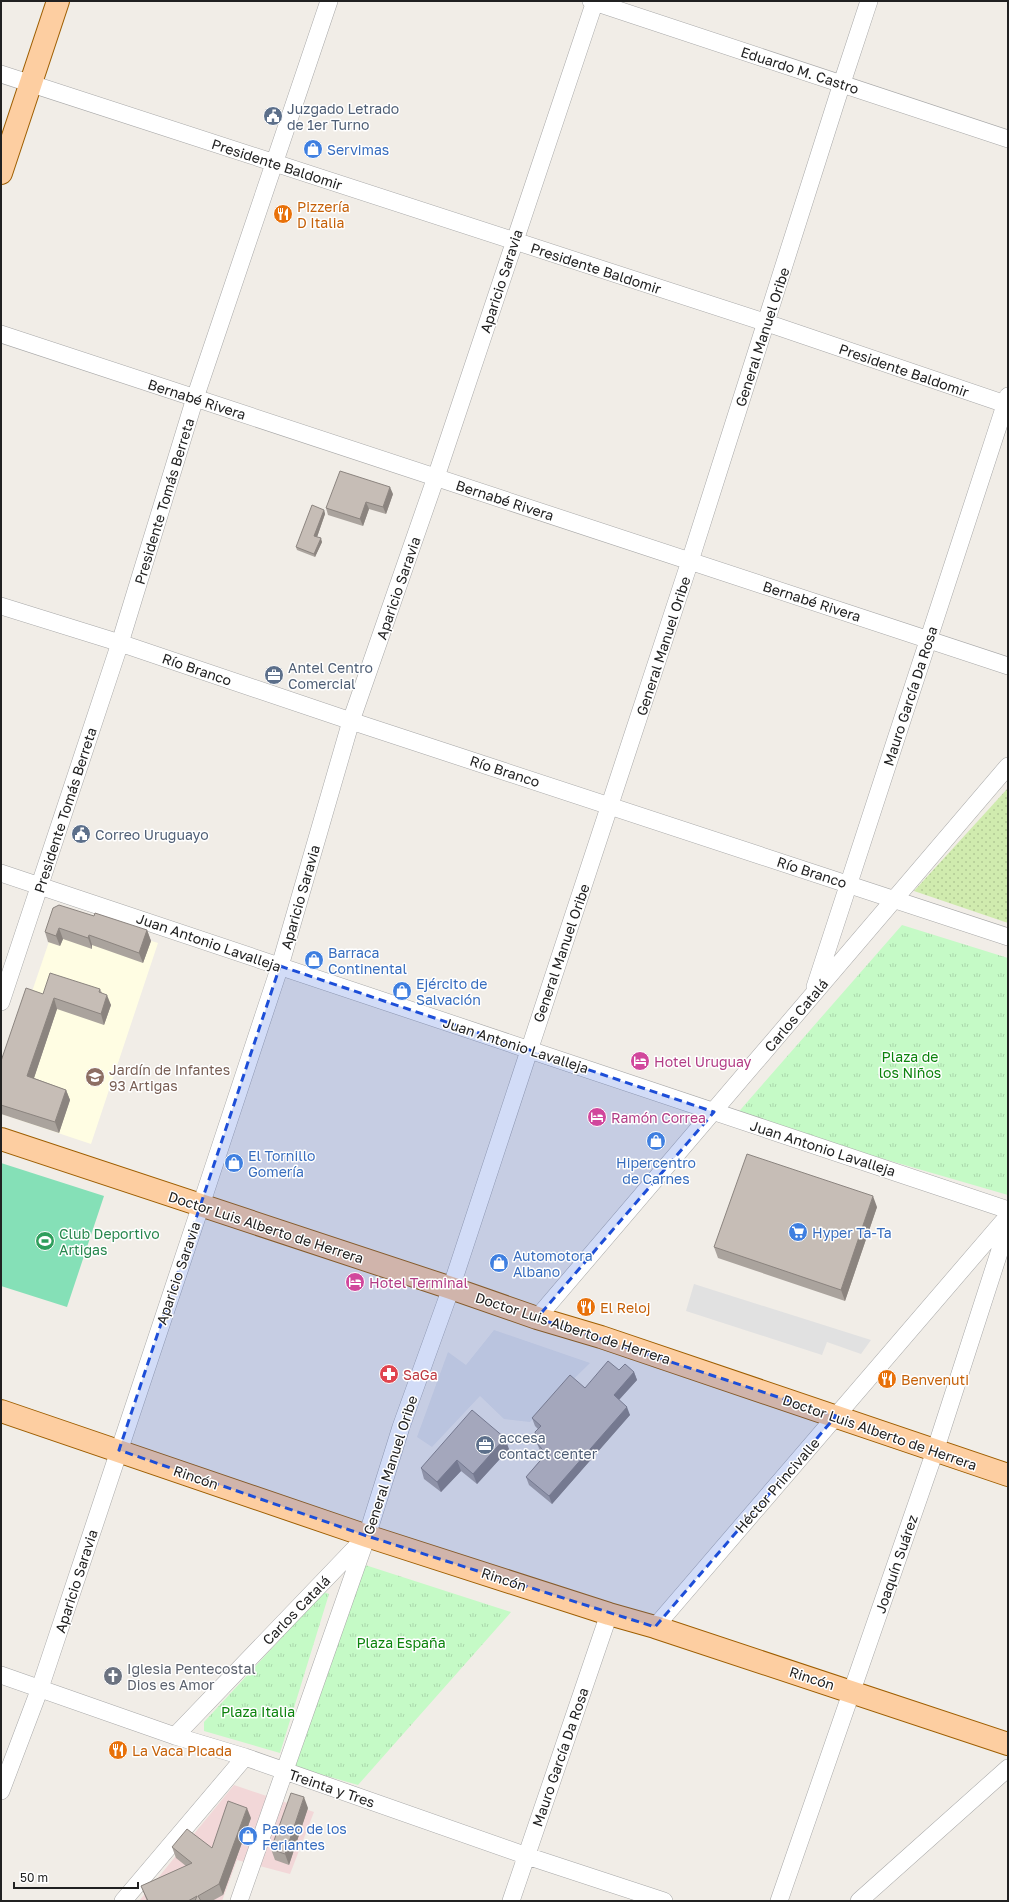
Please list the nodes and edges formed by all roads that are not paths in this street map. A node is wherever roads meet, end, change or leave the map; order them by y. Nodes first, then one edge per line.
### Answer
1 (58, 1) edge
2 (329, 1) edge
3 (594, 1) edge
4 (869, 1) edge
5 (1, 74) edge
6 (30, 83) junction
7 (842, 83) junction
8 (1008, 139) edge
9 (275, 163) junction
10 (1, 173) edge
11 (514, 241) junction
12 (767, 323) junction
13 (1, 334) edge
14 (195, 398) junction
15 (1007, 402) edge
16 (436, 478) junction
17 (690, 561) junction
18 (1, 606) edge
19 (929, 640) junction
20 (120, 643) junction
21 (1008, 666) edge
22 (351, 721) junction
23 (1008, 766) edge
24 (610, 805) junction
25 (1, 873) edge
26 (848, 884) junction
27 (40, 886) junction
28 (894, 899) junction
29 (1008, 937) edge
30 (280, 966) junction
31 (813, 995) junction
32 (1, 1002) edge
33 (529, 1050) junction
34 (714, 1112) junction
35 (1, 1139) edge
36 (201, 1206) junction
37 (1008, 1210) edge
38 (1008, 1216) edge
39 (1008, 1225) edge
40 (452, 1288) junction
41 (537, 1318) junction
42 (1, 1411) edge
43 (836, 1416) junction
44 (119, 1450) junction
45 (935, 1451) junction
46 (1008, 1475) edge
47 (367, 1536) junction
48 (609, 1614) junction
49 (655, 1627) junction
50 (1, 1675) edge
51 (40, 1688) junction
52 (852, 1691) junction
53 (175, 1736) junction
54 (1008, 1744) edge
55 (245, 1757) junction
56 (1008, 1768) edge
57 (285, 1772) junction
58 (1, 1791) edge
59 (527, 1856) junction
60 (123, 1901) edge
61 (239, 1901) edge
62 (511, 1901) edge
63 (664, 1901) edge
64 (779, 1901) edge
65 (858, 1901) edge

1 - 6 main road
2 - 9 street, Presidente Tomás Berreta
3 - 7 street, Eduardo M. Castro
3 - 11 street, Aparicio Saravia
4 - 7 street, General Manuel Oribe
5 - 6 street, Presidente Baldomir
6 - 9 street, Presidente Baldomir
6 - 10 main road
7 - 8 street, Eduardo M. Castro
7 - 12 street, General Manuel Oribe
9 - 11 street, Presidente Baldomir
9 - 14 street, Presidente Tomás Berreta
11 - 12 street, Presidente Baldomir
11 - 16 street, Aparicio Saravia
12 - 15 street, Presidente Baldomir
12 - 17 street, General Manuel Oribe
13 - 14 street, Bernabé Rivera
14 - 16 street, Bernabé Rivera
14 - 20 street, Presidente Tomás Berreta
15 - 19 street, Mauro García Da Rosa
16 - 17 street, Bernabé Rivera
16 - 22 street, Aparicio Saravia
17 - 19 street, Bernabé Rivera
17 - 24 street, General Manuel Oribe
18 - 20 street, Río Branco
19 - 21 street, Bernabé Rivera
19 - 26 street, Mauro García Da Rosa
20 - 22 street, Río Branco
20 - 27 street, Presidente Tomás Berreta
22 - 24 street, Río Branco
22 - 30 street, Aparicio Saravia
23 - 28 street, Carlos Catalá
24 - 26 street, Río Branco
24 - 33 street, General Manuel Oribe
25 - 27 street, Juan Antonio Lavalleja
26 - 28 street, Río Branco
26 - 31 street, Mauro García Da Rosa
27 - 30 street, Juan Antonio Lavalleja
27 - 32 street, Presidente Tomás Berreta
28 - 29 street, Río Branco
28 - 31 street, Carlos Catalá
30 - 33 street, Juan Antonio Lavalleja
30 - 36 street, Aparicio Saravia
31 - 34 street, Carlos Catalá
33 - 34 street, Juan Antonio Lavalleja
33 - 40 street, General Manuel Oribe
34 - 37 street, Juan Antonio Lavalleja
34 - 41 street, Carlos Catalá
35 - 36 main road, Doctor Luis Alberto de Herrera
36 - 40 main road, Doctor Luis Alberto de Herrera
36 - 44 street, Aparicio Saravia
38 - 43 street, Héctor Princivalle
39 - 45 street, Joaquín Suárez
40 - 41 main road, Doctor Luis Alberto de Herrera
40 - 47 street, General Manuel Oribe
41 - 43 main road, Doctor Luis Alberto de Herrera
42 - 44 main road, Rincón
43 - 45 main road, Doctor Luis Alberto de Herrera
43 - 49 street, Héctor Princivalle
44 - 47 main road, Rincón
44 - 51 street, Aparicio Saravia
45 - 46 main road, Doctor Luis Alberto de Herrera
45 - 52 street, Joaquín Suárez
47 - 48 main road, Rincón
47 - 53 street, Carlos Catalá
47 - 57 street, General Manuel Oribe
48 - 49 main road, Rincón
48 - 59 street, Mauro García Da Rosa
49 - 52 main road, Rincón
50 - 51 street, Treinta y Tres
51 - 53 street, Treinta y Tres
51 - 58 street, Aparicio Saravia
52 - 54 main road, Rincón
52 - 64 street, Joaquín Suárez
53 - 55 street, Treinta y Tres
55 - 57 street, Treinta y Tres
55 - 60 street
56 - 65 street
57 - 59 street, Treinta y Tres
57 - 61 street, General Manuel Oribe
59 - 62 street, Mauro García Da Rosa
59 - 63 street, Treinta y Tres

